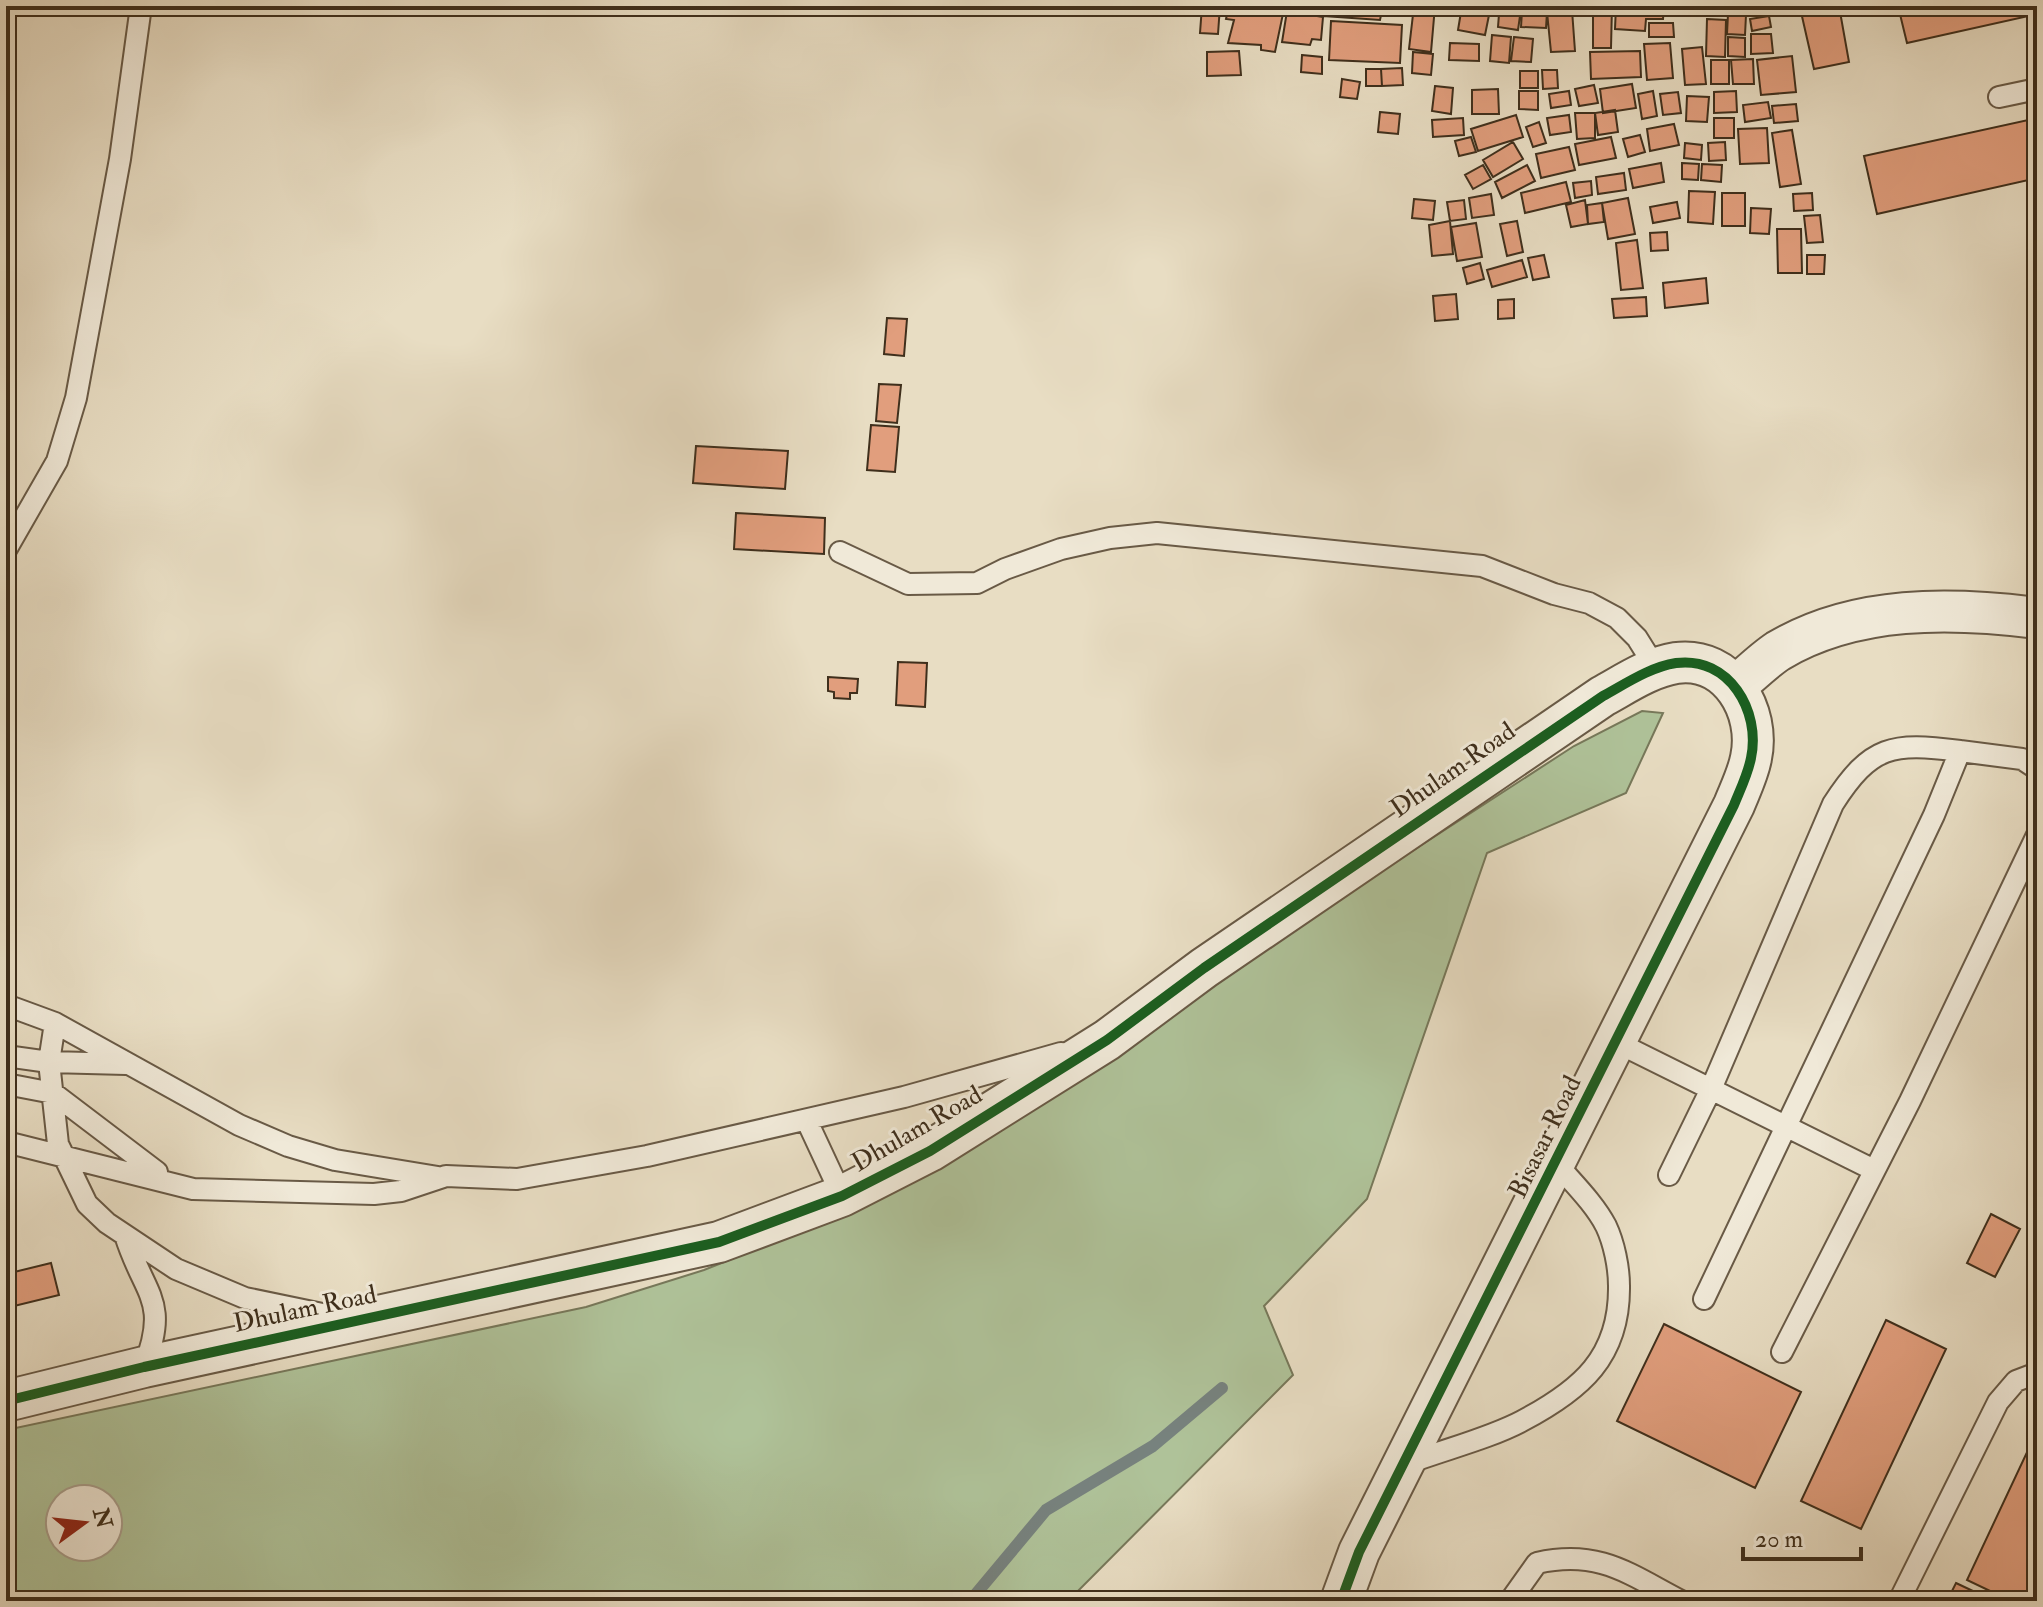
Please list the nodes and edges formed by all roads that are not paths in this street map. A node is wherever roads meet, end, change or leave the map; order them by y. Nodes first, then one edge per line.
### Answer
1 (141, 6) edge
2 (2037, 89) edge
3 (1999, 97) dead end
4 (6, 550) edge
5 (840, 552) dead end
6 (2037, 618) edge
7 (1657, 670) junction
8 (1735, 687) junction
9 (1960, 751) junction
10 (2037, 769) edge
11 (2037, 835) edge
12 (6, 1005) edge
13 (55, 1023) junction
14 (1107, 1040) junction
15 (1616, 1042) junction
16 (6, 1056) edge
17 (49, 1062) junction
18 (132, 1064) junction
19 (6, 1084) edge
20 (1711, 1089) junction
21 (53, 1093) junction
22 (807, 1121) junction
23 (1784, 1126) junction
24 (6, 1142) edge
25 (61, 1156) junction
26 (1556, 1163) junction
27 (1874, 1170) junction
28 (1669, 1175) dead end
29 (441, 1178) junction
30 (193, 1189) junction
31 (842, 1196) junction
32 (125, 1235) junction
33 (1704, 1299) dead end
34 (364, 1318) junction
35 (1782, 1352) dead end
36 (144, 1367) junction
37 (2037, 1373) edge
38 (6, 1401) edge
39 (1406, 1464) junction
40 (1341, 1601) edge
41 (1510, 1601) edge
42 (1681, 1601) edge
43 (1899, 1601) edge

1 - 4 lane
2 - 3 lane
5 - 7 lane
6 - 8 street
7 - 8 street, Dhulam Road
7 - 14 street, Dhulam Road
8 - 15 street, Bisasar Road
9 - 10 lane
9 - 20 lane
9 - 23 lane
11 - 27 lane
12 - 13 lane
13 - 17 lane
13 - 18 lane
14 - 22 lane
14 - 31 street, Dhulam Road
15 - 20 lane
15 - 26 street, Bisasar Road
16 - 17 lane
17 - 18 lane
17 - 21 lane
18 - 29 lane
19 - 21 lane
20 - 23 lane
20 - 28 lane
21 - 25 lane
21 - 30 lane
22 - 29 lane
22 - 31 lane
23 - 27 lane
23 - 33 lane
24 - 25 lane
25 - 30 lane
25 - 32 lane
26 - 39 street, Bisasar Road
26 - 39 lane
27 - 35 lane
29 - 30 lane
31 - 34 street, Dhulam Road
32 - 34 lane
32 - 36 lane
34 - 36 street, Dhulam Road
36 - 38 street, Dhulam Road
37 - 43 lane
39 - 40 street, Bisasar Road
41 - 42 lane

